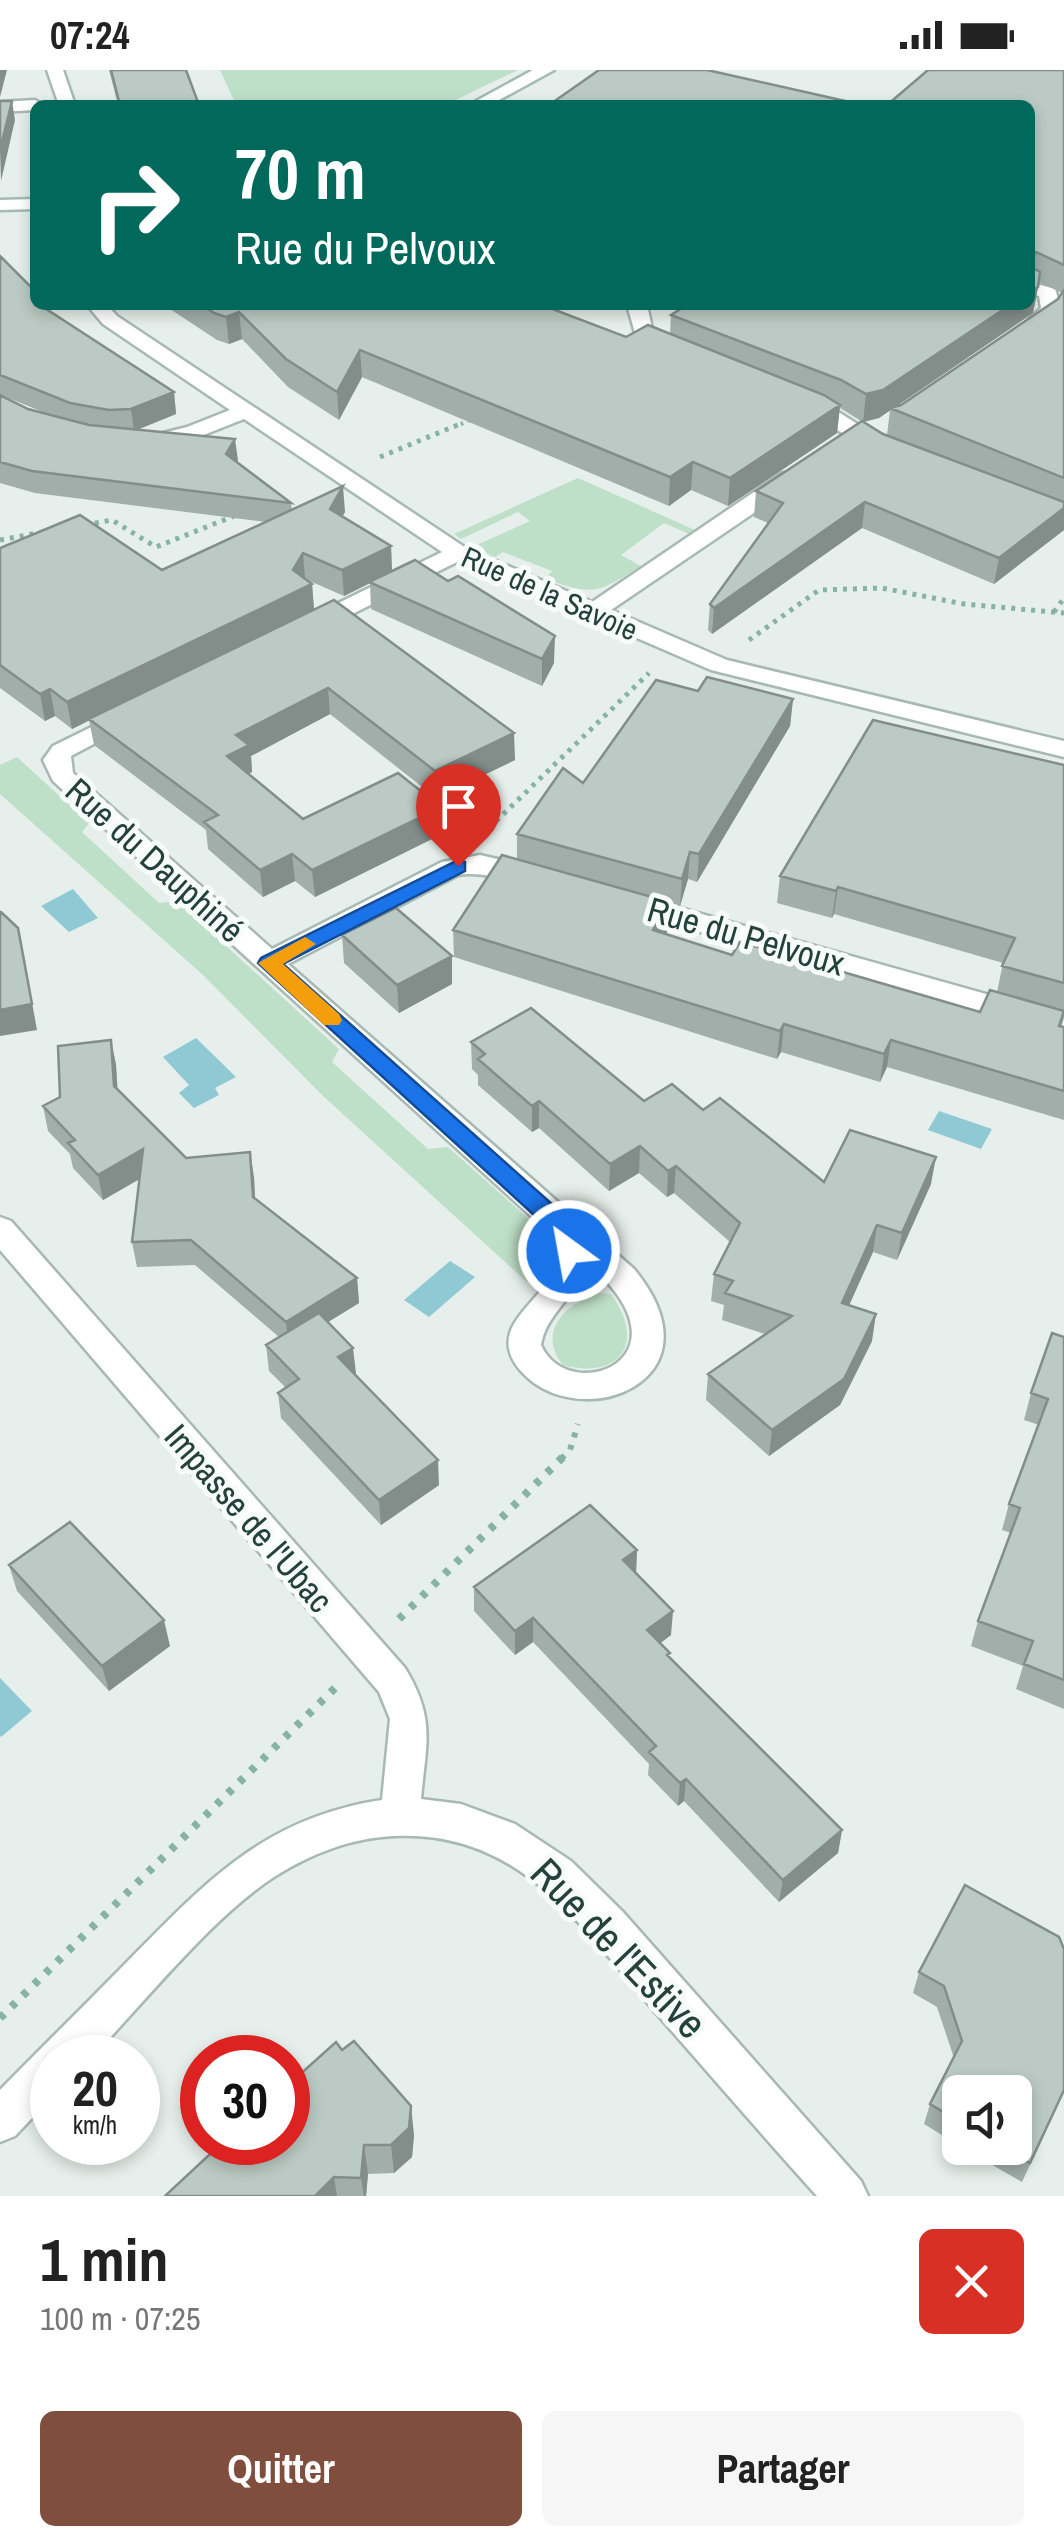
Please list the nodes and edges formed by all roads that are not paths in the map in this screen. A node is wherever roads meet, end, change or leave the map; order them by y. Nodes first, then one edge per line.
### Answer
1 (55, 70) edge
2 (546, 70) edge
3 (66, 100) edge
4 (487, 100) edge
5 (30, 105) edge
6 (0, 107) edge
7 (30, 204) edge
8 (0, 205) edge
9 (1035, 290) edge
10 (101, 310) edge
11 (638, 310) edge
12 (1012, 341) edge
13 (695, 362) edge
14 (780, 396) edge
15 (246, 411) junction
16 (888, 426) dead end
17 (849, 439) junction
18 (122, 442) edge
19 (906, 458) edge
20 (807, 467) edge
21 (458, 554) junction
22 (594, 611) junction
23 (283, 639) edge
24 (161, 700) edge
25 (1064, 749) edge
26 (551, 881) edge
27 (608, 897) edge
28 (268, 963) junction
29 (1064, 1026) edge
30 (554, 1220) junction
31 (5, 1243) edge
32 (400, 1813) junction
33 (84, 2035) edge
34 (30, 2090) edge
35 (0, 2121) edge
36 (846, 2196) edge

1 - 3 street
2 - 4 street
5 - 6 street
7 - 8 street
9 - 12 street
10 - 15 street, Rue de la Savoie
11 - 13 street
14 - 17 street
15 - 18 street
15 - 21 street, Rue de la Savoie
16 - 17 street
17 - 19 street
20 - 22 street
21 - 22 street, Rue de la Savoie
21 - 23 street
22 - 25 street, Rue de la Savoie
24 - 28 street, Rue du Dauphiné
26 - 28 street
27 - 29 street, Rue du Pelvoux
28 - 30 street, Rue du Dauphiné
30 - 30 street, Rue du Dauphiné
31 - 32 street, Impasse de l'Ubac
32 - 33 street, Rue de l'Estive
32 - 36 street, Rue de l'Estive
34 - 35 street

